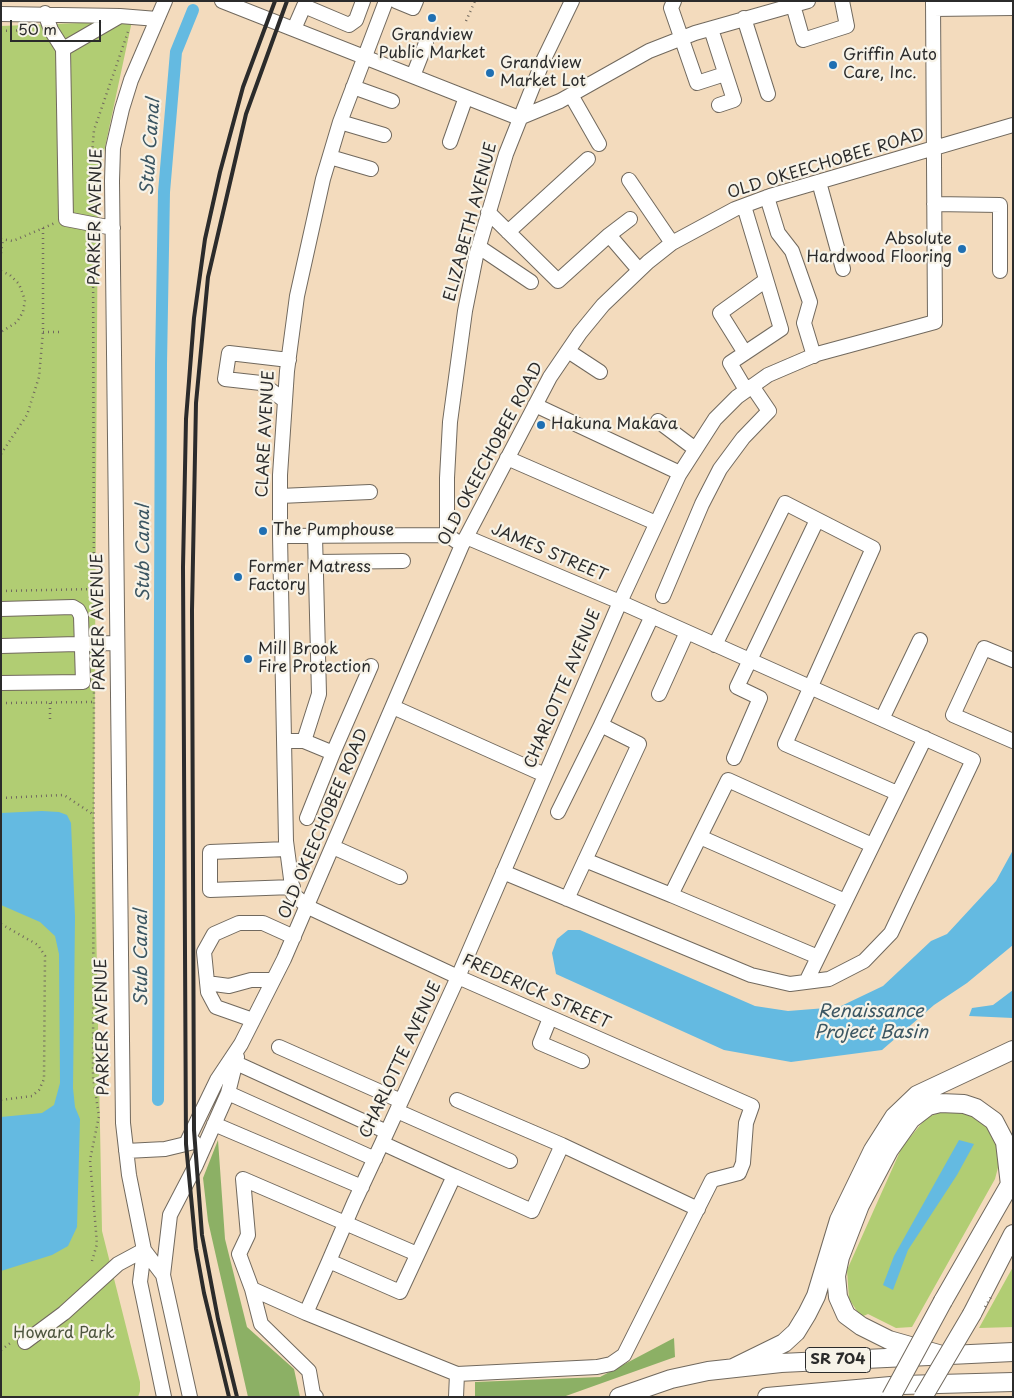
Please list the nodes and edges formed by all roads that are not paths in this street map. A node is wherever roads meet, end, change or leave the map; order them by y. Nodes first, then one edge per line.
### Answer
1 (165, 1) edge
2 (222, 1) edge
3 (363, 1) edge
4 (368, 1) edge
5 (416, 1) edge
6 (572, 1) edge
7 (674, 1) edge
8 (808, 1) edge
9 (842, 1) edge
10 (389, 3) edge
11 (793, 5) junction
12 (933, 5) edge
13 (769, 6) edge
14 (1013, 8) edge
15 (45, 13) junction
16 (1, 14) edge
17 (120, 16) junction
18 (157, 18) junction
19 (744, 18) junction
20 (711, 28) junction
21 (294, 30) junction
22 (682, 38) junction
23 (426, 43) dead end
24 (63, 49) junction
25 (363, 57) junction
26 (726, 74) junction
27 (413, 76) junction
28 (353, 87) junction
29 (768, 94) dead end
30 (571, 95) junction
31 (466, 97) junction
32 (392, 101) dead end
33 (719, 105) dead end
34 (519, 118) junction
35 (340, 122) junction
36 (1013, 125) edge
37 (384, 135) dead end
38 (450, 142) dead end
39 (599, 144) dead end
40 (934, 148) junction
41 (330, 157) junction
42 (588, 159) dead end
43 (370, 169) dead end
44 (629, 180) dead end
45 (819, 182) junction
46 (767, 197) junction
47 (934, 204) junction
48 (744, 206) junction
49 (488, 212) junction
50 (630, 219) dead end
51 (113, 228) junction
52 (508, 232) junction
53 (609, 235) junction
54 (672, 243) junction
55 (479, 247) junction
56 (843, 269) dead end
57 (639, 270) junction
58 (1000, 271) dead end
59 (766, 280) junction
60 (531, 282) dead end
61 (568, 351) junction
62 (745, 353) junction
63 (814, 356) junction
64 (289, 360) junction
65 (600, 372) dead end
66 (749, 388) junction
67 (284, 400) junction
68 (535, 405) junction
69 (658, 421) dead end
70 (694, 448) junction
71 (507, 458) junction
72 (680, 473) junction
73 (370, 492) dead end
74 (280, 496) junction
75 (817, 520) junction
76 (656, 523) junction
77 (447, 535) junction
78 (280, 536) junction
79 (315, 536) junction
80 (464, 541) junction
81 (402, 561) dead end
82 (317, 562) junction
83 (662, 596) dead end
84 (620, 602) junction
85 (1, 609) edge
86 (652, 616) junction
87 (687, 632) junction
88 (920, 640) dead end
89 (116, 643) junction
90 (82, 644) junction
91 (715, 644) junction
92 (1, 646) edge
93 (749, 660) junction
94 (1013, 660) edge
95 (371, 666) dead end
96 (1, 683) edge
97 (811, 687) junction
98 (659, 694) dead end
99 (393, 707) junction
100 (882, 719) junction
101 (601, 725) junction
102 (925, 738) junction
103 (304, 741) junction
104 (1013, 741) edge
105 (284, 742) junction
106 (332, 753) junction
107 (734, 758) dead end
108 (545, 775) junction
109 (897, 793) junction
110 (558, 812) dead end
111 (307, 818) dead end
112 (700, 837) junction
113 (872, 846) junction
114 (333, 847) junction
115 (287, 849) junction
116 (585, 860) junction
117 (503, 872) junction
118 (400, 877) dead end
119 (292, 888) junction
120 (671, 895) junction
121 (567, 899) junction
122 (845, 901) junction
123 (308, 906) junction
124 (294, 937) junction
125 (818, 957) junction
126 (458, 977) junction
127 (273, 980) junction
128 (806, 982) junction
129 (207, 983) junction
130 (550, 1018) junction
131 (253, 1020) junction
132 (241, 1044) junction
133 (279, 1047) dead end
134 (1013, 1050) edge
135 (582, 1061) dead end
136 (236, 1063) junction
137 (228, 1093) junction
138 (457, 1100) dead end
139 (399, 1106) junction
140 (213, 1128) junction
141 (384, 1137) junction
142 (186, 1144) junction
143 (562, 1146) junction
144 (126, 1151) junction
145 (375, 1159) junction
146 (510, 1161) dead end
147 (454, 1176) junction
148 (1011, 1182) edge
149 (362, 1187) junction
150 (698, 1209) junction
151 (346, 1223) junction
152 (1013, 1234) edge
153 (144, 1250) junction
154 (417, 1254) junction
155 (329, 1261) junction
156 (163, 1275) junction
157 (252, 1290) junction
158 (306, 1313) junction
159 (22, 1339) road end
160 (1013, 1352) edge
161 (942, 1355) junction
162 (733, 1368) junction
163 (457, 1374) junction
164 (1013, 1382) edge
165 (897, 1391) edge
166 (164, 1397) edge
167 (190, 1397) edge
168 (316, 1397) edge
169 (456, 1397) edge
170 (618, 1397) edge
171 (767, 1397) edge
172 (923, 1397) edge
173 (950, 1397) edge

1 - 18 street, PARKER AVENUE
2 - 21 street
3 - 21 street
4 - 10 street
5 - 10 street
6 - 34 street, ELIZABETH AVENUE
7 - 22 street
8 - 11 street
9 - 11 street
10 - 25 street, CLARE AVENUE
11 - 13 street
12 - 14 street
12 - 40 street
13 - 19 street
15 - 16 street
15 - 17 street
15 - 24 street
17 - 18 street
17 - 24 street
18 - 51 street, PARKER AVENUE
19 - 20 street
19 - 29 street
20 - 22 street
20 - 26 street
21 - 25 street
22 - 26 street
22 - 30 street
23 - 27 street
24 - 51 street
25 - 27 street
25 - 28 street, CLARE AVENUE
26 - 33 street
27 - 31 street
28 - 32 street
28 - 35 street, CLARE AVENUE
30 - 34 street
30 - 39 street
31 - 34 street
31 - 38 street
34 - 49 street, ELIZABETH AVENUE
35 - 37 street
35 - 41 street, CLARE AVENUE
36 - 40 street, OLD OKEECHOBEE ROAD
40 - 45 street, OLD OKEECHOBEE ROAD
40 - 47 street
41 - 43 street
41 - 64 street, CLARE AVENUE
42 - 52 street
44 - 54 street
45 - 46 street, OLD OKEECHOBEE ROAD
45 - 56 street
46 - 48 street, OLD OKEECHOBEE ROAD
46 - 63 street
47 - 58 street
47 - 63 street, CHARLOTTE AVENUE
48 - 54 street, OLD OKEECHOBEE ROAD
48 - 59 street
49 - 52 street
49 - 55 street, ELIZABETH AVENUE
50 - 53 street
51 - 89 street, PARKER AVENUE
52 - 53 street
53 - 57 street
54 - 57 street, OLD OKEECHOBEE ROAD
55 - 60 street
55 - 77 street, ELIZABETH AVENUE
57 - 61 street, OLD OKEECHOBEE ROAD
59 - 62 street
59 - 62 street
61 - 65 street
61 - 68 street, OLD OKEECHOBEE ROAD
62 - 66 street
63 - 66 street, CHARLOTTE AVENUE
64 - 67 street, CLARE AVENUE
64 - 67 street
66 - 70 street, CHARLOTTE AVENUE
66 - 83 street
67 - 74 street, CLARE AVENUE
68 - 71 street, OLD OKEECHOBEE ROAD
68 - 72 street
69 - 70 street
70 - 72 street, CHARLOTTE AVENUE
71 - 76 street
71 - 80 street, OLD OKEECHOBEE ROAD
72 - 76 street, CHARLOTTE AVENUE
73 - 74 street
74 - 78 street, CLARE AVENUE
75 - 91 street
75 - 93 street
75 - 97 street
76 - 84 street, CHARLOTTE AVENUE
77 - 79 street
77 - 80 street
78 - 79 street
78 - 105 street, CLARE AVENUE
79 - 82 street
80 - 84 street, JAMES STREET
80 - 99 street, OLD OKEECHOBEE ROAD
81 - 82 street
82 - 103 street
84 - 86 street, JAMES STREET
84 - 108 street, CHARLOTTE AVENUE
85 - 90 street
86 - 87 street, JAMES STREET
86 - 101 street
87 - 91 street, JAMES STREET
87 - 98 street
88 - 100 street
89 - 90 street
89 - 144 street, PARKER AVENUE
90 - 92 street
90 - 96 street
91 - 93 street, JAMES STREET
93 - 97 street, JAMES STREET
93 - 107 street
94 - 104 street
95 - 106 street
97 - 100 street, JAMES STREET
97 - 109 street
99 - 108 street
99 - 114 street, OLD OKEECHOBEE ROAD
100 - 102 street, JAMES STREET
101 - 110 street
101 - 116 street
102 - 109 street
102 - 128 street, JAMES STREET
103 - 105 street
103 - 106 street
105 - 115 street, CLARE AVENUE
106 - 111 street
108 - 117 street, CHARLOTTE AVENUE
109 - 113 street
112 - 113 street
112 - 120 street
112 - 122 street
113 - 122 street
114 - 118 street
114 - 123 street, OLD OKEECHOBEE ROAD
115 - 119 street, CLARE AVENUE
115 - 119 street
116 - 120 street
116 - 121 street
117 - 121 street
117 - 126 street, CHARLOTTE AVENUE
119 - 123 street
120 - 125 street
121 - 128 street
122 - 125 street
123 - 124 street, OLD OKEECHOBEE ROAD
123 - 126 street, FREDERICK STREET
124 - 127 street, OLD OKEECHOBEE ROAD
124 - 129 street
125 - 128 street
126 - 130 street, FREDERICK STREET
126 - 139 street, CHARLOTTE AVENUE
127 - 129 street
127 - 131 street, OLD OKEECHOBEE ROAD
129 - 131 street
130 - 135 street
130 - 150 street, FREDERICK STREET
131 - 132 street, OLD OKEECHOBEE ROAD
132 - 136 street, OLD OKEECHOBEE ROAD
132 - 142 street, OLD OKEECHOBEE ROAD
133 - 139 street
134 - 162 main road
136 - 137 street, OLD OKEECHOBEE ROAD
136 - 141 street
137 - 140 street, OLD OKEECHOBEE ROAD
137 - 145 street
138 - 143 street
139 - 141 street, CHARLOTTE AVENUE
139 - 146 street
140 - 142 street
140 - 149 street
140 - 156 street, OLD OKEECHOBEE ROAD
141 - 145 street, CHARLOTTE AVENUE
141 - 147 street
142 - 144 street
143 - 147 street
143 - 150 street
144 - 153 street, PARKER AVENUE
145 - 149 street, CHARLOTTE AVENUE
147 - 154 street
148 - 161 main road
148 - 165 main road, bridge
149 - 151 street, CHARLOTTE AVENUE
150 - 163 street
151 - 154 street
151 - 155 street, CHARLOTTE AVENUE
151 - 157 street
152 - 172 main road, bridge
153 - 156 street, PARKER AVENUE
153 - 159 street
153 - 166 street, PARKER AVENUE
154 - 155 street
155 - 158 street, CHARLOTTE AVENUE
156 - 167 street, PARKER AVENUE
157 - 158 street
157 - 168 street
158 - 163 street
160 - 161 main road, SR 704
161 - 162 main road, SR 704
162 - 170 main road, SR 704
163 - 169 street
164 - 165 main road, SR 704
165 - 171 main road, SR 704
165 - 173 main road

